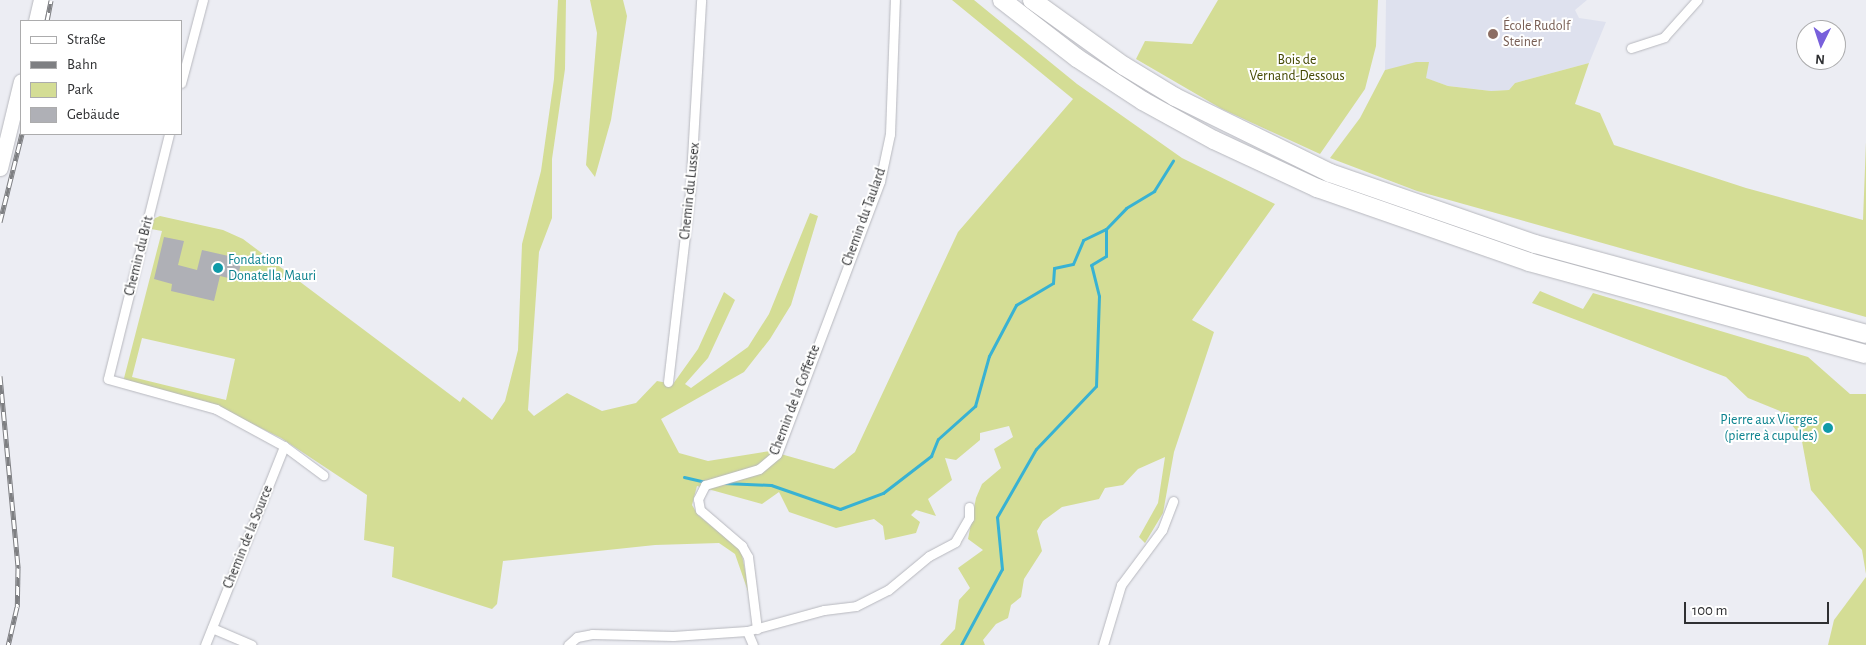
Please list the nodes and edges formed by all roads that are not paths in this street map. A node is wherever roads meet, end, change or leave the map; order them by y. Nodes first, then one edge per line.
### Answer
1 (41, 0) edge
2 (204, 0) edge
3 (701, 0) edge
4 (895, 0) edge
5 (1002, 0) edge
6 (1032, 0) edge
7 (1698, 0) edge
8 (36, 20) edge
9 (1631, 48) dead end
10 (182, 79) edge
11 (20, 85) edge
12 (169, 135) edge
13 (0, 168) edge
14 (829, 311) joint
15 (1866, 334) edge
16 (1866, 354) edge
17 (668, 382) dead end
18 (284, 446) junction
19 (323, 475) dead end
20 (1173, 501) dead end
21 (969, 507) dead end
22 (212, 628) junction
23 (757, 629) junction
24 (747, 631) junction
25 (568, 644) edge
26 (205, 645) edge
27 (252, 645) edge
28 (754, 645) edge
29 (1103, 645) edge

1 - 8 main road
2 - 10 street
3 - 17 street, Chemin du Lussex
4 - 14 street, Chemin du Taulard
5 - 16 highway
6 - 15 highway
7 - 9 street
11 - 13 main road
12 - 18 street, Chemin du Brit
14 - 23 street, Chemin de la Coffette
18 - 19 street
18 - 22 street, Chemin de la Source
20 - 29 street
21 - 23 street
22 - 26 street, Chemin de la Source
22 - 27 street
23 - 24 street
24 - 25 street
24 - 28 street

